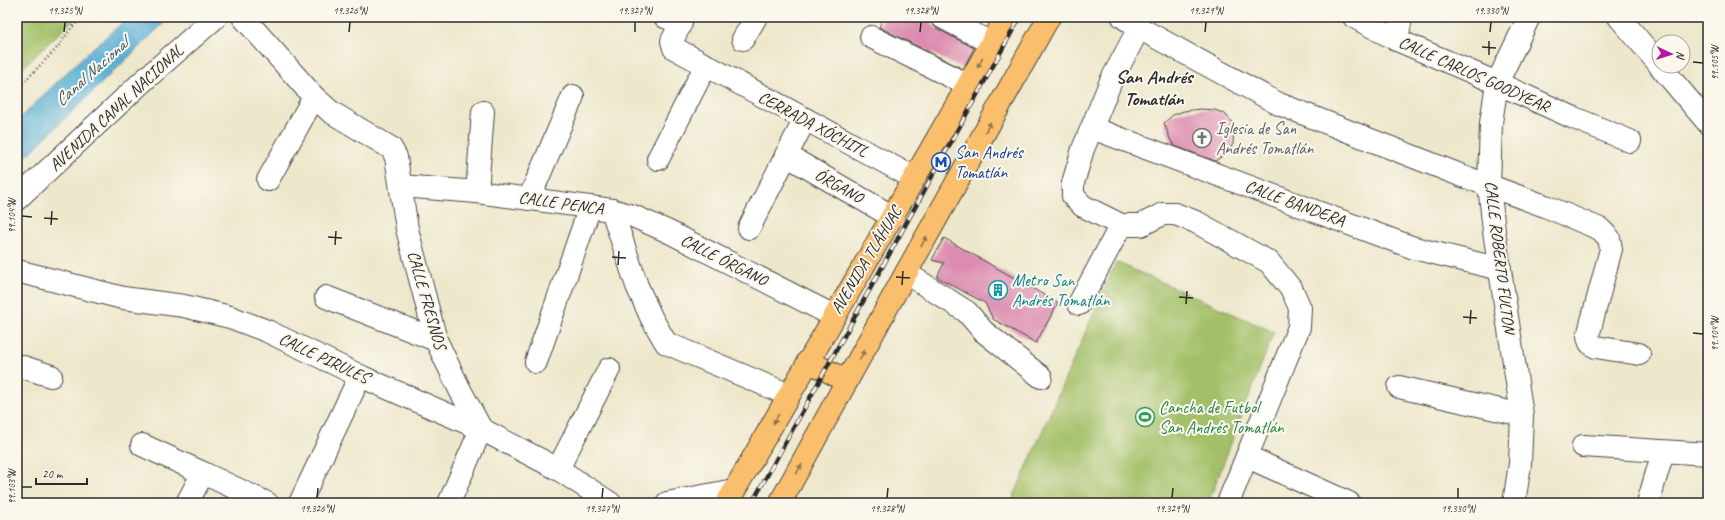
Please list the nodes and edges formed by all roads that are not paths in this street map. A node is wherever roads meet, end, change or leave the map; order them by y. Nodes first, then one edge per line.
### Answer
1 (216, 17) edge
2 (243, 17) edge
3 (756, 17) edge
4 (942, 17) edge
5 (1006, 17) edge
6 (1049, 17) edge
7 (1354, 17) edge
8 (1401, 17) edge
9 (1529, 17) edge
10 (1620, 17) edge
11 (676, 19) edge
12 (1131, 22) edge
13 (871, 37) dead end
14 (743, 39) dead end
15 (1397, 40) junction
16 (991, 43) junction
17 (1651, 54) edge
18 (709, 67) junction
19 (1667, 74) edge
20 (1497, 83) junction
21 (968, 85) junction
22 (573, 96) dead end
23 (314, 97) junction
24 (483, 112) dead end
25 (805, 119) junction
26 (1708, 123) edge
27 (1092, 128) junction
28 (1630, 141) dead end
29 (786, 155) junction
30 (658, 159) dead end
31 (914, 178) junction
32 (268, 180) dead end
33 (1489, 185) junction
34 (401, 186) junction
35 (477, 192) junction
36 (17, 199) edge
37 (529, 199) junction
38 (590, 207) junction
39 (612, 210) junction
40 (893, 217) junction
41 (1121, 225) junction
42 (749, 228) dead end
43 (1500, 269) junction
44 (17, 271) edge
45 (906, 273) junction
46 (326, 297) dead end
47 (1079, 304) dead end
48 (834, 316) junction
49 (436, 340) junction
50 (1639, 354) dead end
51 (808, 361) junction
52 (536, 362) dead end
53 (17, 365) edge
54 (609, 369) dead end
55 (50, 376) dead end
56 (360, 376) junction
57 (1041, 377) dead end
58 (847, 381) junction
59 (1399, 387) dead end
60 (789, 395) junction
61 (1522, 415) junction
62 (481, 429) junction
63 (142, 445) dead end
64 (1583, 446) dead end
65 (1663, 452) junction
66 (1708, 454) edge
67 (1248, 457) junction
68 (558, 469) junction
69 (203, 473) junction
70 (730, 497) edge
71 (187, 503) edge
72 (267, 503) edge
73 (300, 503) edge
74 (449, 503) edge
75 (610, 503) edge
76 (667, 503) edge
77 (780, 503) edge
78 (1228, 503) edge
79 (1349, 503) edge
80 (1514, 503) edge
81 (1648, 503) edge

1 - 36 street, AVENIDA CANAL NACIONAL
2 - 23 street, CALLE FRESNOS
3 - 14 street
4 - 16 street
5 - 16 main road, AVENIDA TLÁHUAC
45 -> 6 main road
7 - 15 street, CALLE CARLOS GOODYEAR
8 - 15 street
9 - 20 street, CALLE ROBERTO FULTON
10 - 17 street
11 - 18 street, CERRADA XÓCHITL
12 - 27 street
12 - 33 street
13 - 21 street
15 - 20 street, CALLE CARLOS GOODYEAR
16 -> 21 main road, AVENIDA TLÁHUAC
18 - 25 street, CERRADA XÓCHITL
18 - 30 street
19 - 26 street
20 - 28 street, CALLE CARLOS GOODYEAR
20 - 33 street, CALLE ROBERTO FULTON
21 - 31 main road, AVENIDA TLÁHUAC
22 - 37 street
23 - 32 street
23 - 34 street, CALLE FRESNOS
24 - 35 street
25 - 29 street
25 - 31 street, CERRADA XÓCHITL
27 - 41 street
27 - 43 street, CALLE BANDERA
29 - 40 street, ÓRGANO
29 - 42 street
31 - 40 main road, AVENIDA TLÁHUAC
33 - 43 street, CALLE ROBERTO FULTON
33 - 50 street
34 - 35 street, CALLE PENCA
34 - 49 street, CALLE FRESNOS
35 - 37 street, CALLE PENCA
37 - 38 street, CALLE PENCA
38 - 39 street, CALLE PENCA
38 - 52 street
39 - 48 street, CALLE ÓRGANO
39 - 60 street, CALLE PENCA
40 - 48 main road, AVENIDA TLÁHUAC
41 - 47 street
41 - 67 street
43 - 61 street, CALLE ROBERTO FULTON
44 - 56 street, CALLE PIRULES
45 - 57 street
58 -> 45 main road
46 - 49 street
48 - 51 main road, AVENIDA TLÁHUAC
49 - 62 street, CALLE FRESNOS
51 - 58 main road
51 - 60 main road, AVENIDA TLÁHUAC
53 - 55 street
54 - 68 street
56 - 62 street, CALLE PIRULES
56 - 73 street
77 -> 58 main road
59 - 61 street
60 -> 70 main road, AVENIDA TLÁHUAC
61 - 80 street, CALLE ROBERTO FULTON
62 - 68 street, CALLE PIRULES
62 - 74 street
63 - 69 street
64 - 65 street
65 - 66 street
65 - 81 street
67 - 78 street
67 - 79 street
68 - 75 street, CALLE PIRULES
69 - 71 street
69 - 72 street
70 - 76 street

